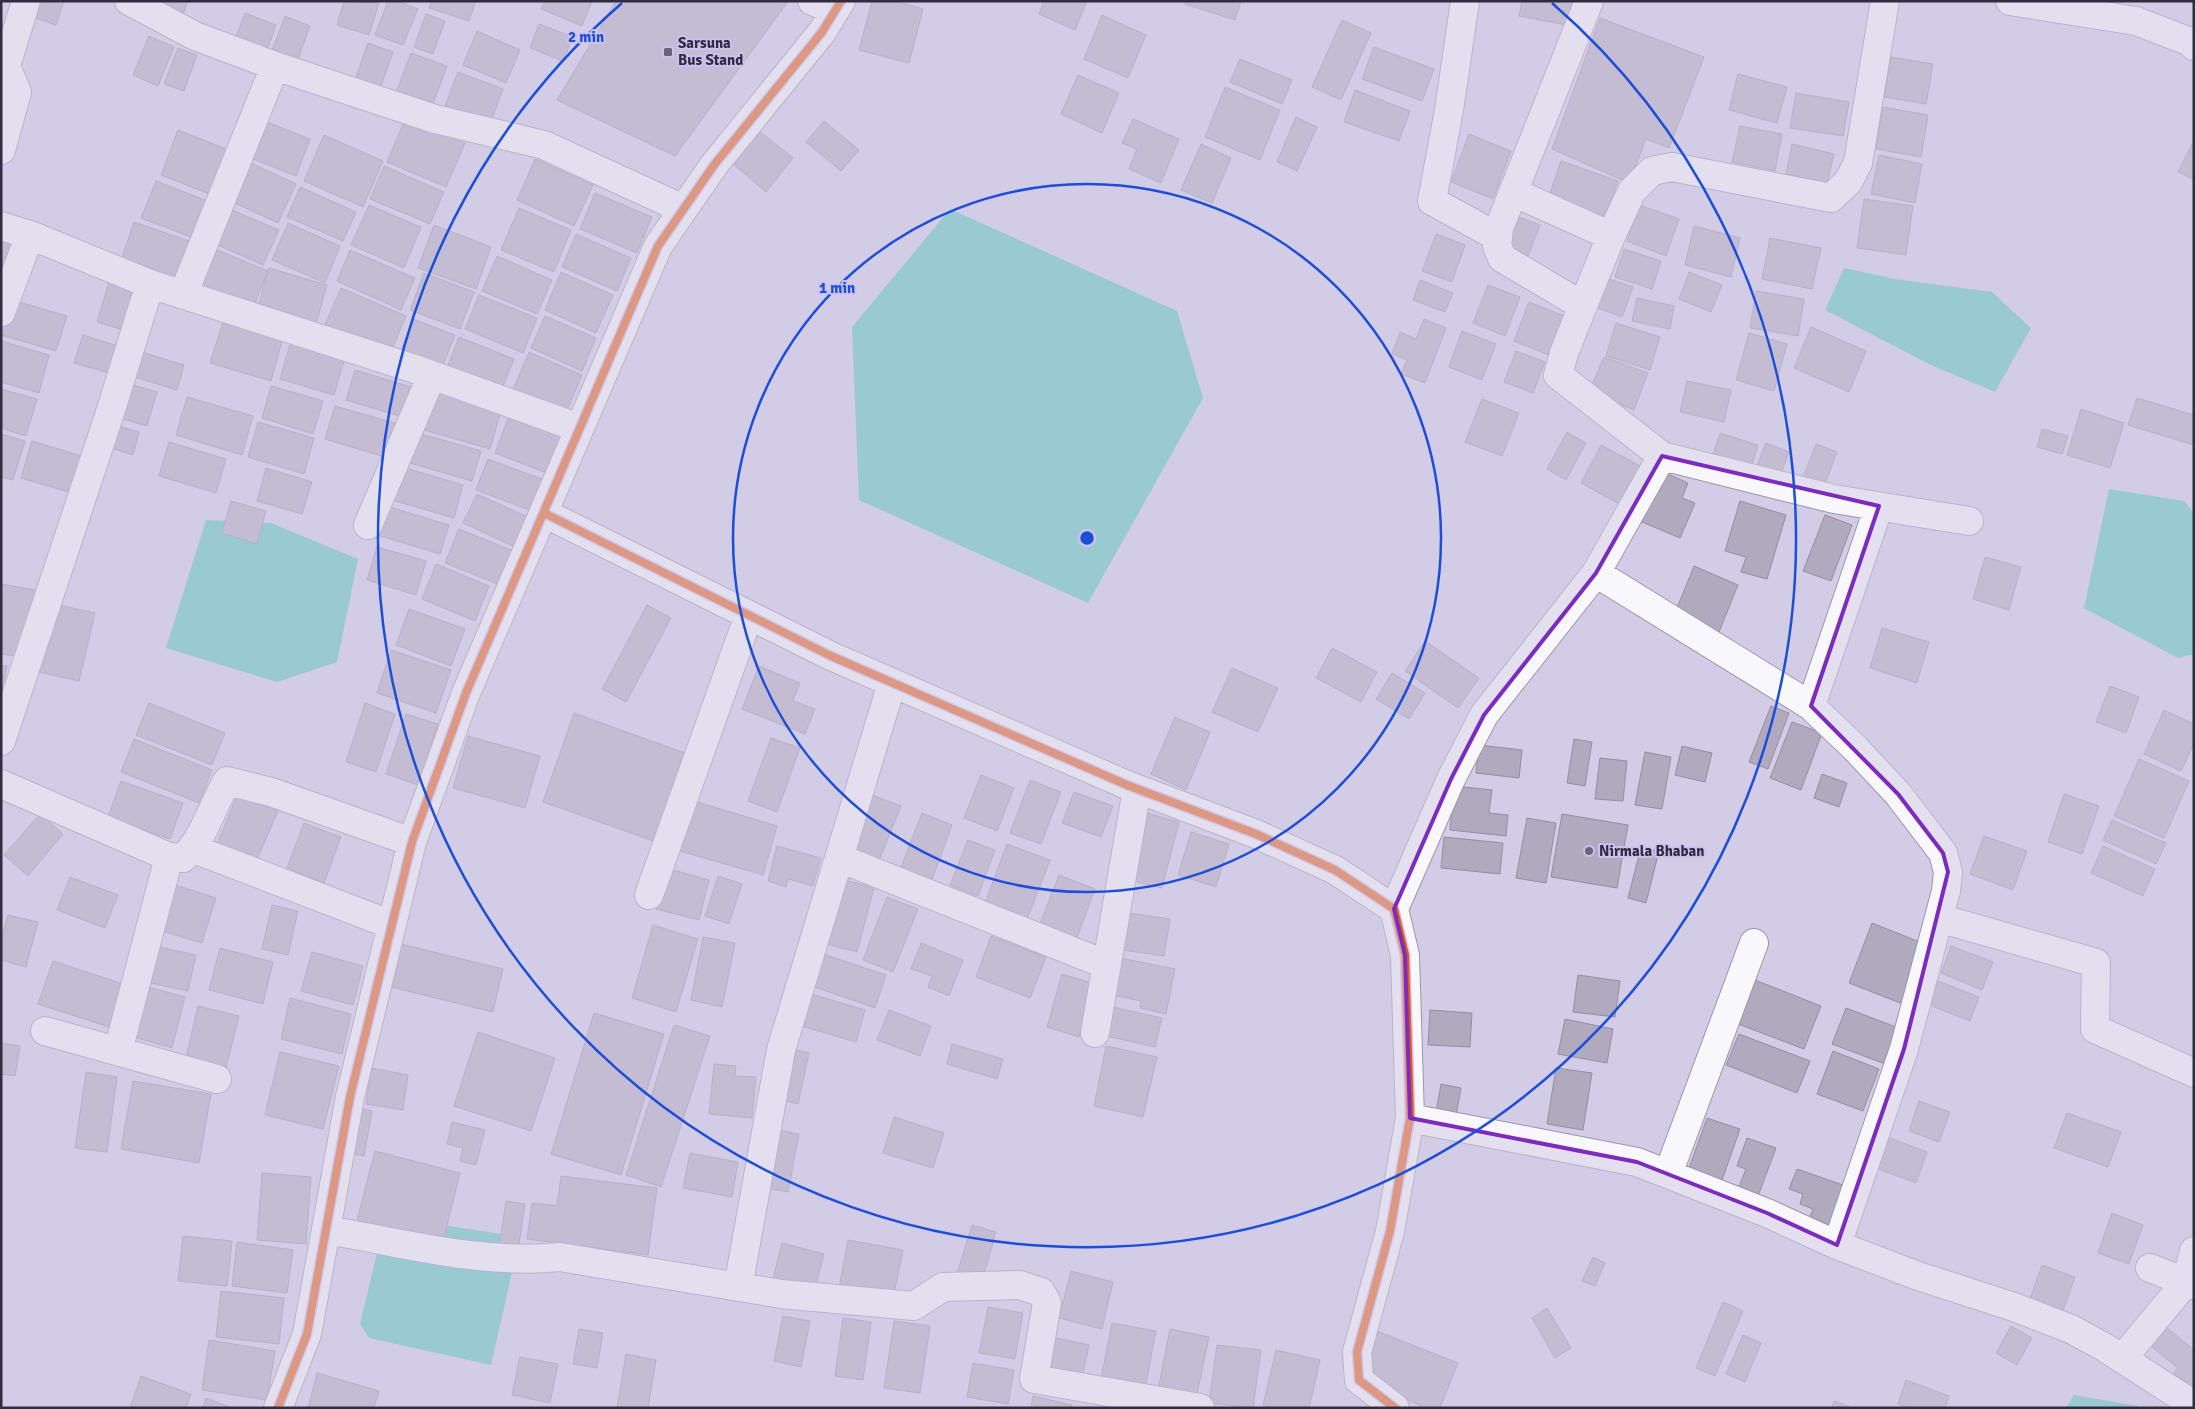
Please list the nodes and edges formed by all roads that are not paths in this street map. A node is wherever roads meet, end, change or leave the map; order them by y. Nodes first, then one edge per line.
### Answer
1 (26, 1) edge
2 (129, 1) edge
3 (1465, 1) edge
4 (1588, 1) edge
5 (1886, 1) edge
6 (2010, 1) edge
7 (830, 4) edge
8 (2194, 46) edge
9 (275, 66) junction
10 (1, 150) edge
11 (1513, 192) junction
12 (683, 209) junction
13 (1, 226) edge
14 (30, 235) junction
15 (1611, 236) junction
16 (1498, 238) junction
17 (150, 284) junction
18 (183, 295) junction
19 (1583, 306) junction
20 (1, 312) edge
21 (432, 375) junction
22 (579, 428) junction
23 (1662, 456) junction
24 (1879, 506) junction
25 (544, 512) junction
26 (1969, 521) dead end
27 (368, 525) dead end
28 (1596, 573) junction
29 (749, 615) junction
30 (892, 683) junction
31 (1811, 706) junction
32 (1, 741) edge
33 (1, 784) edge
34 (1137, 789) junction
35 (412, 842) junction
36 (181, 853) junction
37 (838, 858) junction
38 (649, 896) dead end
39 (1394, 909) junction
40 (1939, 918) junction
41 (392, 925) junction
42 (1754, 944) dead end
43 (1107, 965) junction
44 (45, 1030) dead end
45 (1095, 1033) dead end
46 (118, 1051) junction
47 (2194, 1073) edge
48 (217, 1079) dead end
49 (1410, 1118) junction
50 (1668, 1174) junction
51 (327, 1230) junction
52 (1837, 1245) junction
53 (2194, 1252) edge
54 (2150, 1268) dead end
55 (2190, 1284) edge
56 (738, 1287) junction
57 (2122, 1358) junction
58 (2194, 1405) edge
59 (278, 1408) edge
60 (1200, 1408) edge
61 (1393, 1408) edge

1 - 10 street
2 - 9 street
3 - 16 street
4 - 11 street
5 - 15 street
6 - 8 street
7 - 12 street
9 - 12 street
9 - 18 street
11 - 15 street
11 - 16 street
12 - 22 street
13 - 14 street
14 - 17 street
14 - 20 street
15 - 19 street
16 - 19 street
17 - 18 street
17 - 32 street
18 - 21 street
19 - 23 street
21 - 22 street
21 - 27 street
22 - 25 street
23 - 24 street
23 - 28 street
24 - 26 street
24 - 31 street
25 - 29 street
25 - 35 street
28 - 31 street
28 - 39 street
29 - 30 street
29 - 38 street
30 - 34 street
30 - 37 street
31 - 40 street
33 - 36 street
34 - 39 street
34 - 43 street
35 - 36 street
35 - 41 street
36 - 41 street
36 - 46 street
37 - 43 street
37 - 56 street
39 - 49 street
40 - 47 street
40 - 52 street
41 - 51 street
42 - 50 street
43 - 45 street
44 - 46 street
46 - 48 street
49 - 50 street
49 - 61 street
50 - 52 street
51 - 56 street
51 - 59 street
52 - 57 street
53 - 55 street
54 - 55 street
55 - 57 street
56 - 60 street
57 - 58 street

